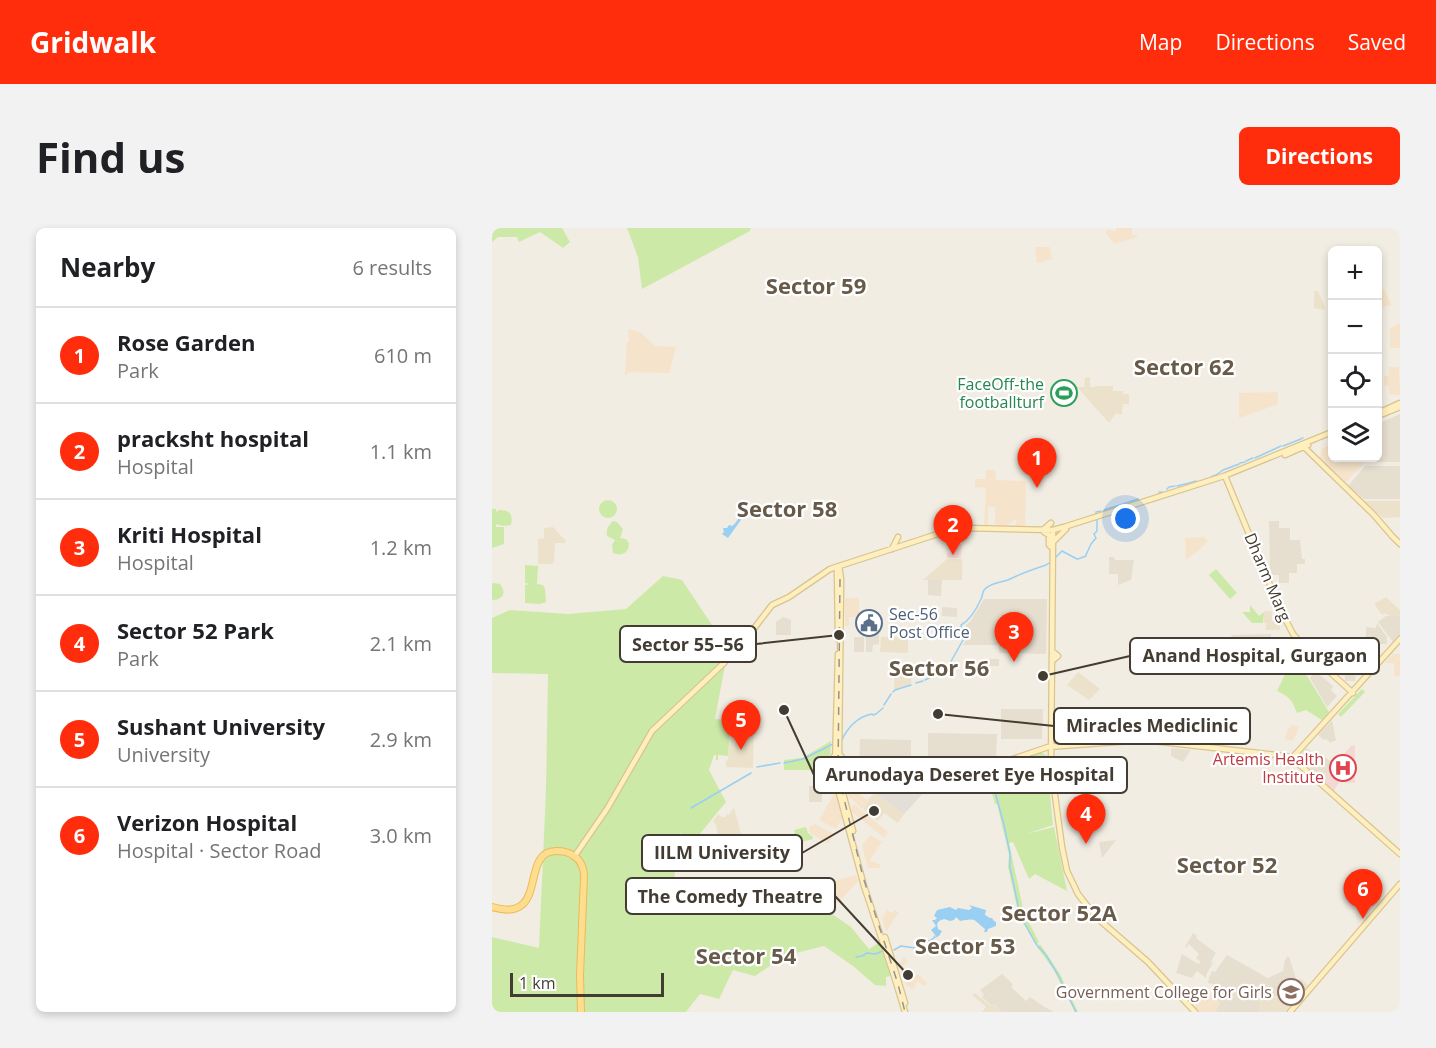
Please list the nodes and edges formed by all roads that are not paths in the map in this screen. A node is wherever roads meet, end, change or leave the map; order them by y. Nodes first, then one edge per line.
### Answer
1 (1400, 405) edge
2 (1382, 413) edge
3 (1328, 435) edge
4 (1315, 440) junction
5 (1303, 446) junction
6 (1226, 477) junction
7 (1065, 528) junction
8 (1043, 531) junction
9 (1052, 531) junction
10 (1400, 543) edge
11 (909, 544) junction
12 (1052, 545) junction
13 (892, 549) junction
14 (840, 568) junction
15 (827, 574) junction
16 (839, 578) junction
17 (1400, 640) edge
18 (723, 666) junction
19 (702, 683) junction
20 (1353, 693) junction
21 (1049, 745) junction
22 (1041, 750) junction
23 (1299, 750) junction
24 (837, 752) junction
25 (1048, 757) junction
26 (1289, 758) junction
27 (1299, 764) junction
28 (840, 770) junction
29 (822, 771) dead end
30 (851, 771) junction
31 (833, 775) junction
32 (1312, 777) junction
33 (842, 786) junction
34 (1052, 790) junction
35 (1400, 855) edge
36 (576, 857) junction
37 (860, 862) junction
38 (1400, 885) edge
39 (492, 908) edge
40 (580, 1012) edge
41 (906, 1012) edge
42 (1193, 1012) edge
43 (1291, 1012) edge

1 - 2 main road
3 - 4 main road
4 - 5 main road
4 - 5 main road
5 - 6 main road
5 - 10 main road
6 - 7 main road
6 - 20 main road, Dharm Marg
7 - 8 main road
7 - 9 main road
7 - 12 main road
8 - 9 main road
8 - 11 main road
8 - 12 main road
8 - 14 main road
9 - 12 main road
11 - 13 main road
11 - 13 main road
12 - 21 main road
12 - 21 main road
13 - 14 main road
14 - 15 main road
14 - 16 main road
14 - 18 main road
15 - 16 main road
15 - 18 main road
16 - 24 main road
17 - 20 main road
18 - 19 main road
18 - 19 main road
19 - 36 main road
20 - 23 main road
21 - 22 main road
21 - 25 main road
21 - 26 main road
21 - 26 main road
21 - 34 main road
22 - 25 main road
22 - 30 main road
23 - 26 main road
23 - 27 main road
24 - 28 main road
24 - 29 main road
24 - 30 main road
25 - 34 main road
26 - 27 main road
26 - 32 main road
27 - 32 main road
28 - 30 main road
28 - 31 main road
28 - 31 main road
28 - 33 main road
30 - 33 main road
31 - 37 main road
32 - 35 main road
33 - 37 main road
34 - 42 main road
36 - 39 main road
36 - 40 main road
37 - 41 main road
38 - 43 main road

